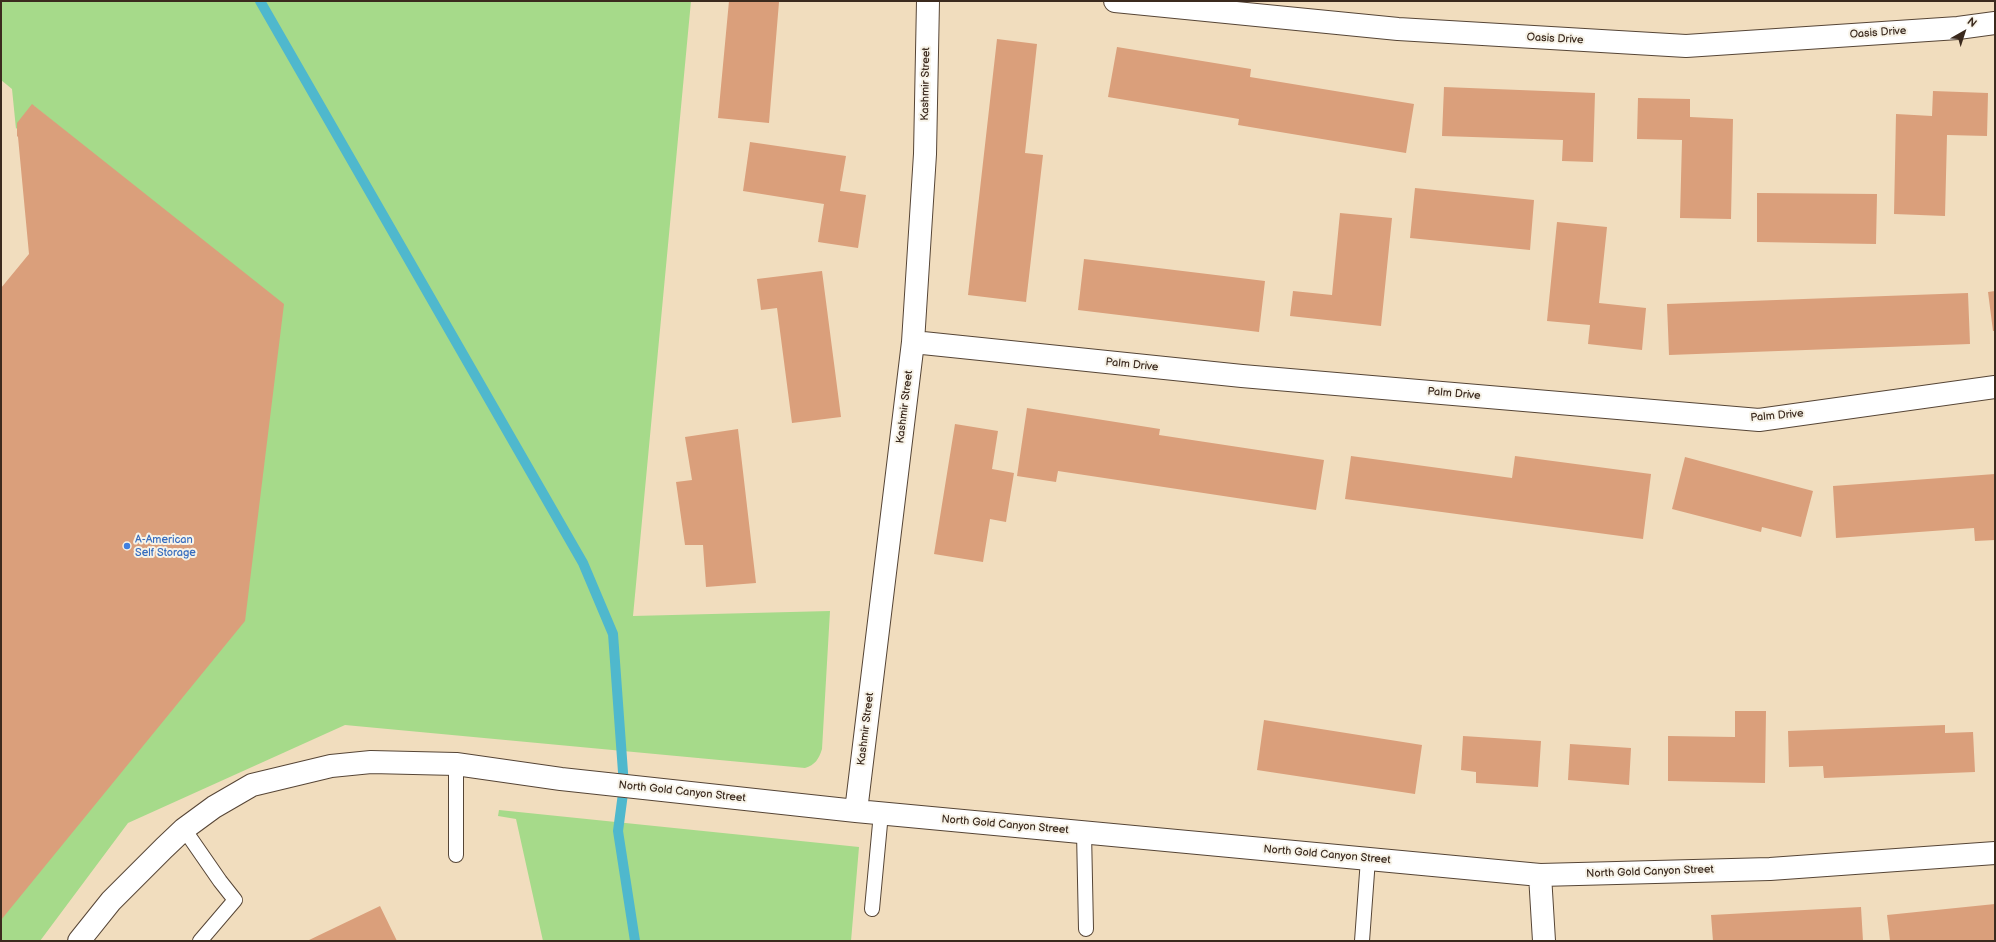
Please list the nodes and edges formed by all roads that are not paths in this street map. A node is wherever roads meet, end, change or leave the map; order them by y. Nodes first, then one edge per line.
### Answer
1 (928, 1) edge
2 (1115, 1) edge
3 (1995, 23) edge
4 (913, 342) junction
5 (1995, 387) edge
6 (456, 764) junction
7 (856, 811) junction
8 (881, 813) junction
9 (184, 829) junction
10 (1084, 832) junction
11 (1995, 853) edge
12 (456, 855) dead end
13 (1368, 859) junction
14 (1540, 875) junction
15 (872, 909) dead end
16 (1086, 929) dead end
17 (79, 941) edge
18 (200, 941) edge
19 (1362, 941) edge
20 (1544, 941) edge

1 - 4 street, Kashmir Street
2 - 3 street, Oasis Drive
4 - 5 street, Palm Drive
4 - 7 street, Kashmir Street
6 - 7 street, North Gold Canyon Street
6 - 9 street, North Gold Canyon Street
6 - 12 lane
7 - 8 street, North Gold Canyon Street
8 - 10 street, North Gold Canyon Street
8 - 15 lane
9 - 17 street, North Gold Canyon Street
9 - 18 lane
10 - 13 street, North Gold Canyon Street
10 - 16 lane
11 - 14 street, North Gold Canyon Street
13 - 14 street, North Gold Canyon Street
13 - 19 lane
14 - 20 street

